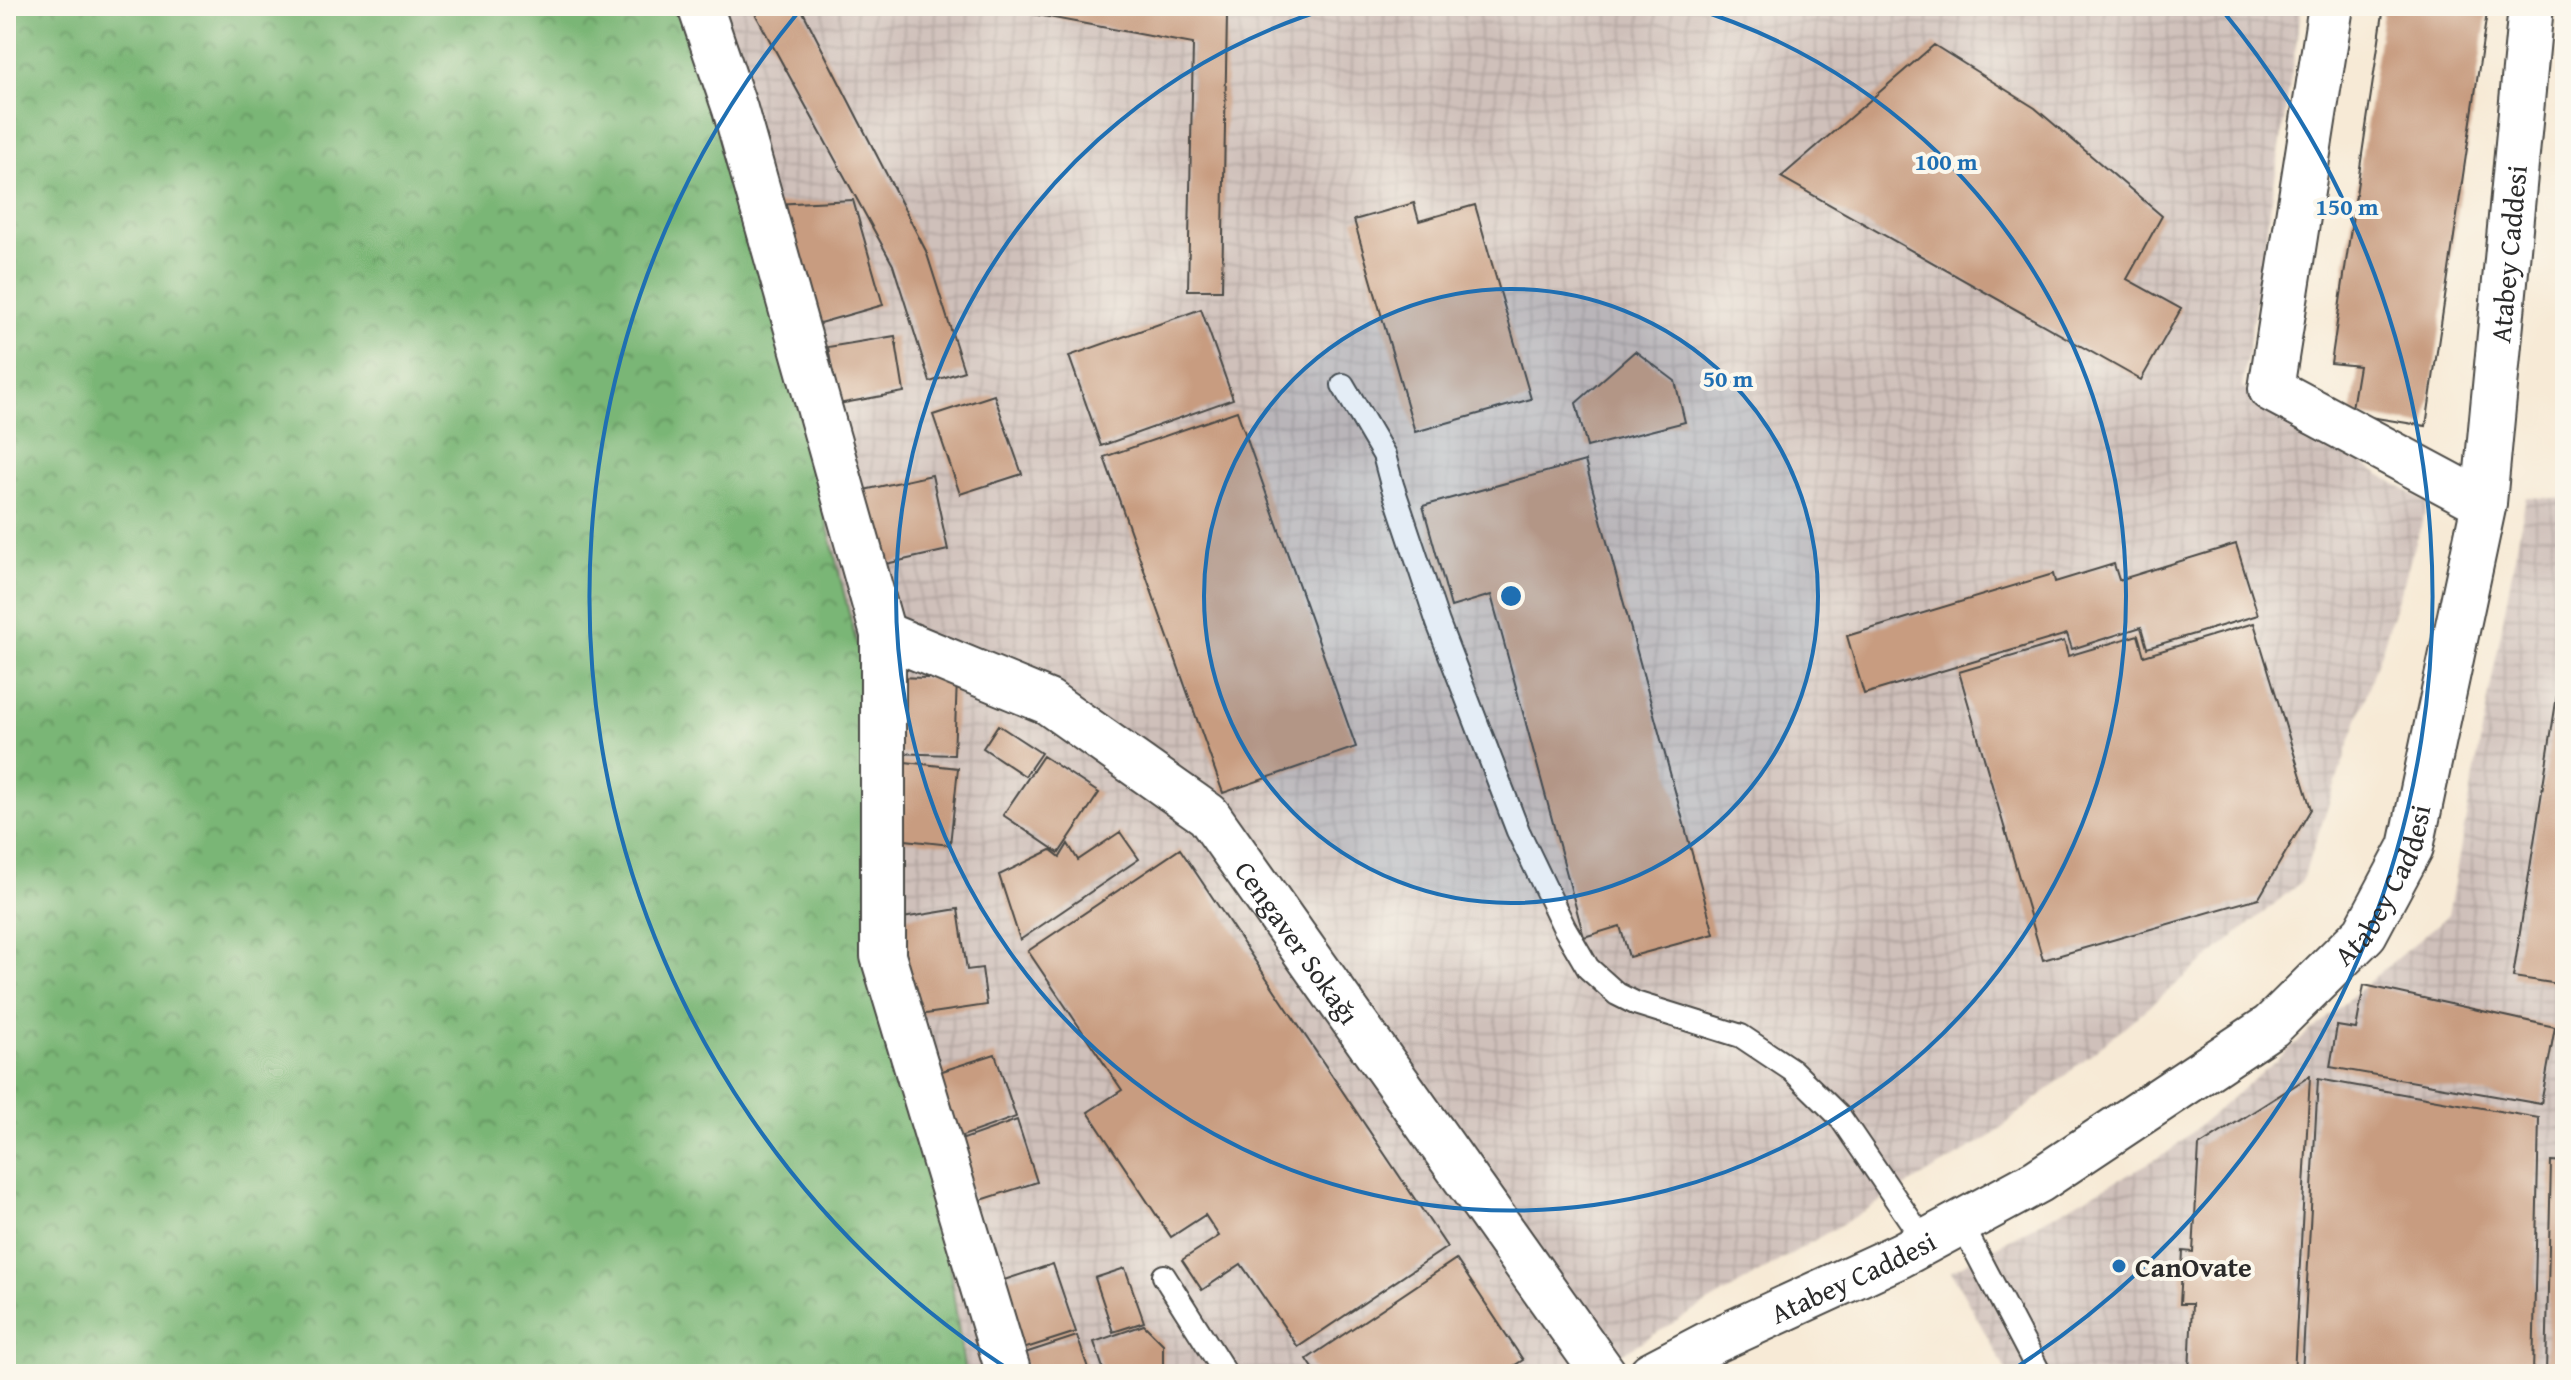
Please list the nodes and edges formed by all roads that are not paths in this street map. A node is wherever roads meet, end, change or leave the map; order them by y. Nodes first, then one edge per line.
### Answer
1 (700, 6) edge
2 (2331, 6) edge
3 (2531, 6) edge
4 (1343, 385) dead end
5 (2484, 503) junction
6 (883, 634) junction
7 (1943, 1232) junction
8 (1164, 1276) dead end
9 (1009, 1374) edge
10 (1226, 1374) edge
11 (1604, 1374) edge
12 (1651, 1374) edge
13 (2040, 1374) edge

1 - 6 street
2 - 5 street
3 - 5 street, Atabey Caddesi
4 - 7 lane
5 - 7 street, Atabey Caddesi
6 - 9 street
6 - 11 street, Cengaver Sokağı
7 - 12 street, Atabey Caddesi
7 - 13 lane
8 - 10 lane

